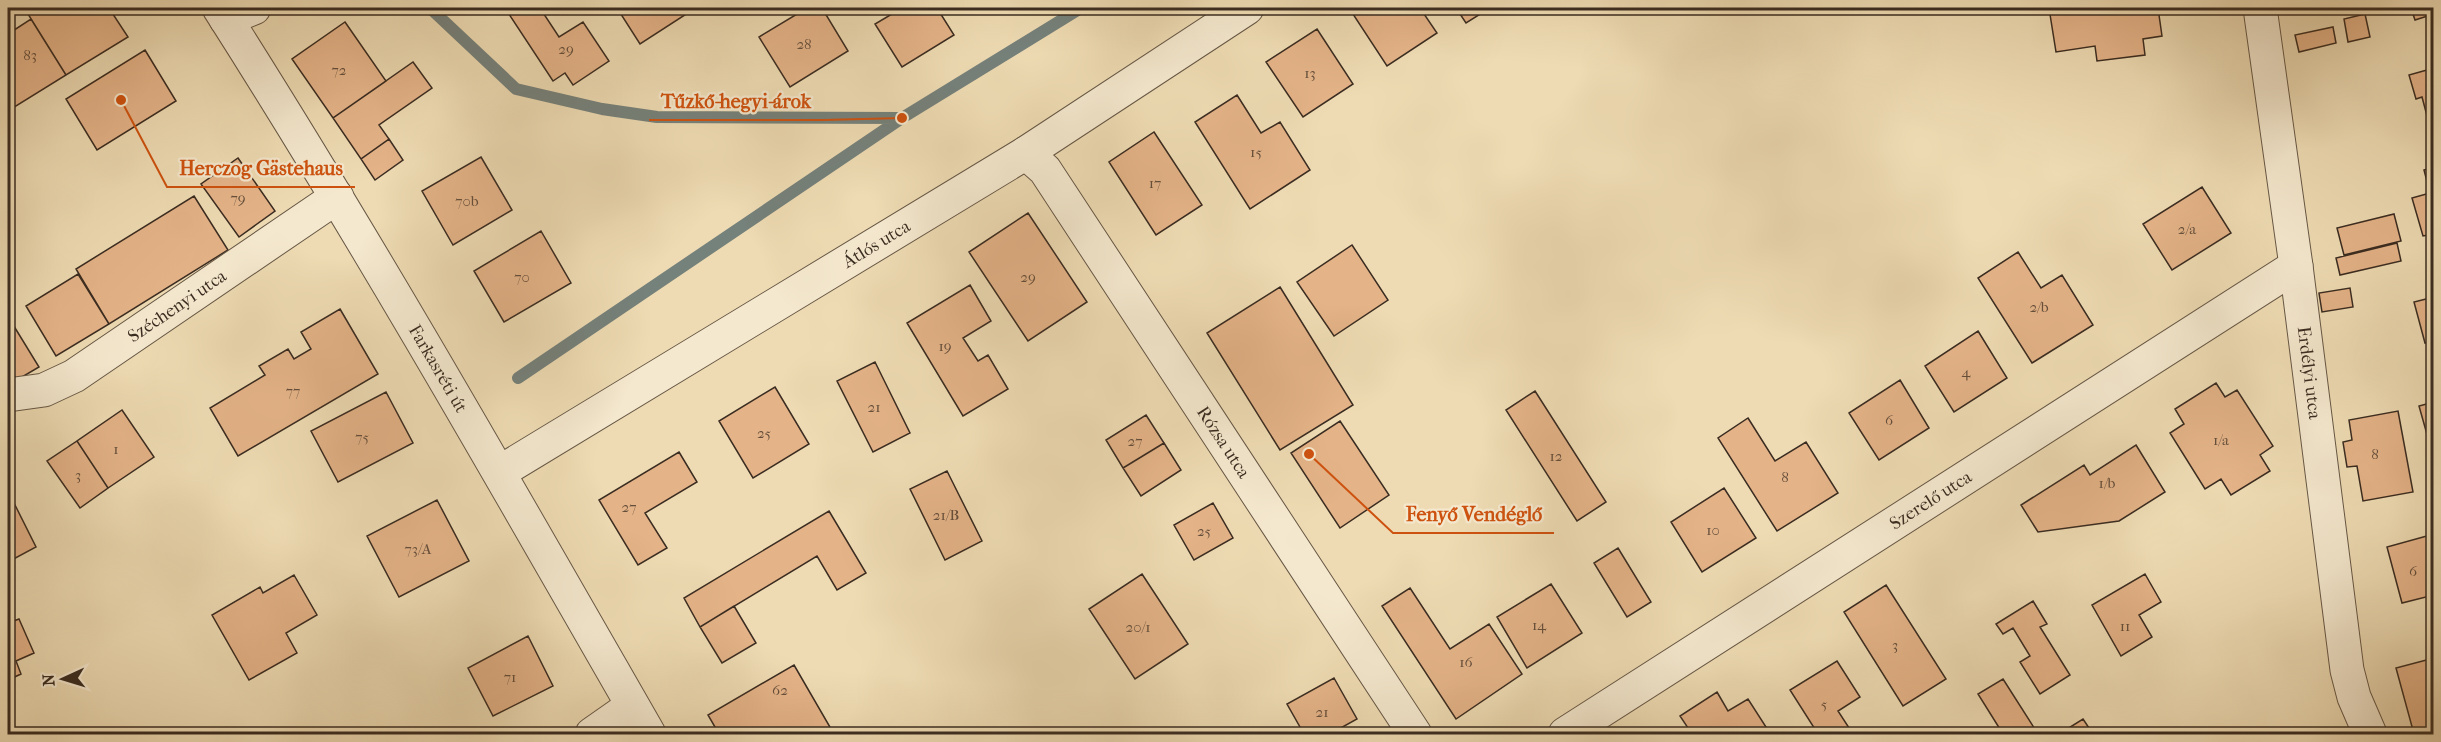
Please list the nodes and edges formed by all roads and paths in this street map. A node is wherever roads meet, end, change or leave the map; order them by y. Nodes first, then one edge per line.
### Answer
1 (1247, 8) edge
2 (2260, 8) edge
3 (233, 12) edge
4 (1026, 153) junction
5 (337, 196) junction
6 (2296, 266) junction
7 (8, 395) edge
8 (500, 472) junction
9 (632, 706) junction
10 (592, 735) edge
11 (649, 735) edge
12 (1415, 735) edge
13 (1565, 735) edge
14 (2370, 735) edge

1 - 4 street, Átlós utca
2 - 6 street, Erdélyi utca
3 - 5 street, Farkasréti út
4 - 8 street, Átlós utca
4 - 12 street, Rózsa utca
5 - 7 street, Széchenyi utca
5 - 8 street, Farkasréti út
6 - 13 street, Szerelő utca
6 - 14 street, Erdélyi utca
8 - 9 street, Farkasréti út
9 - 10 street
9 - 11 street, Farkasréti út

